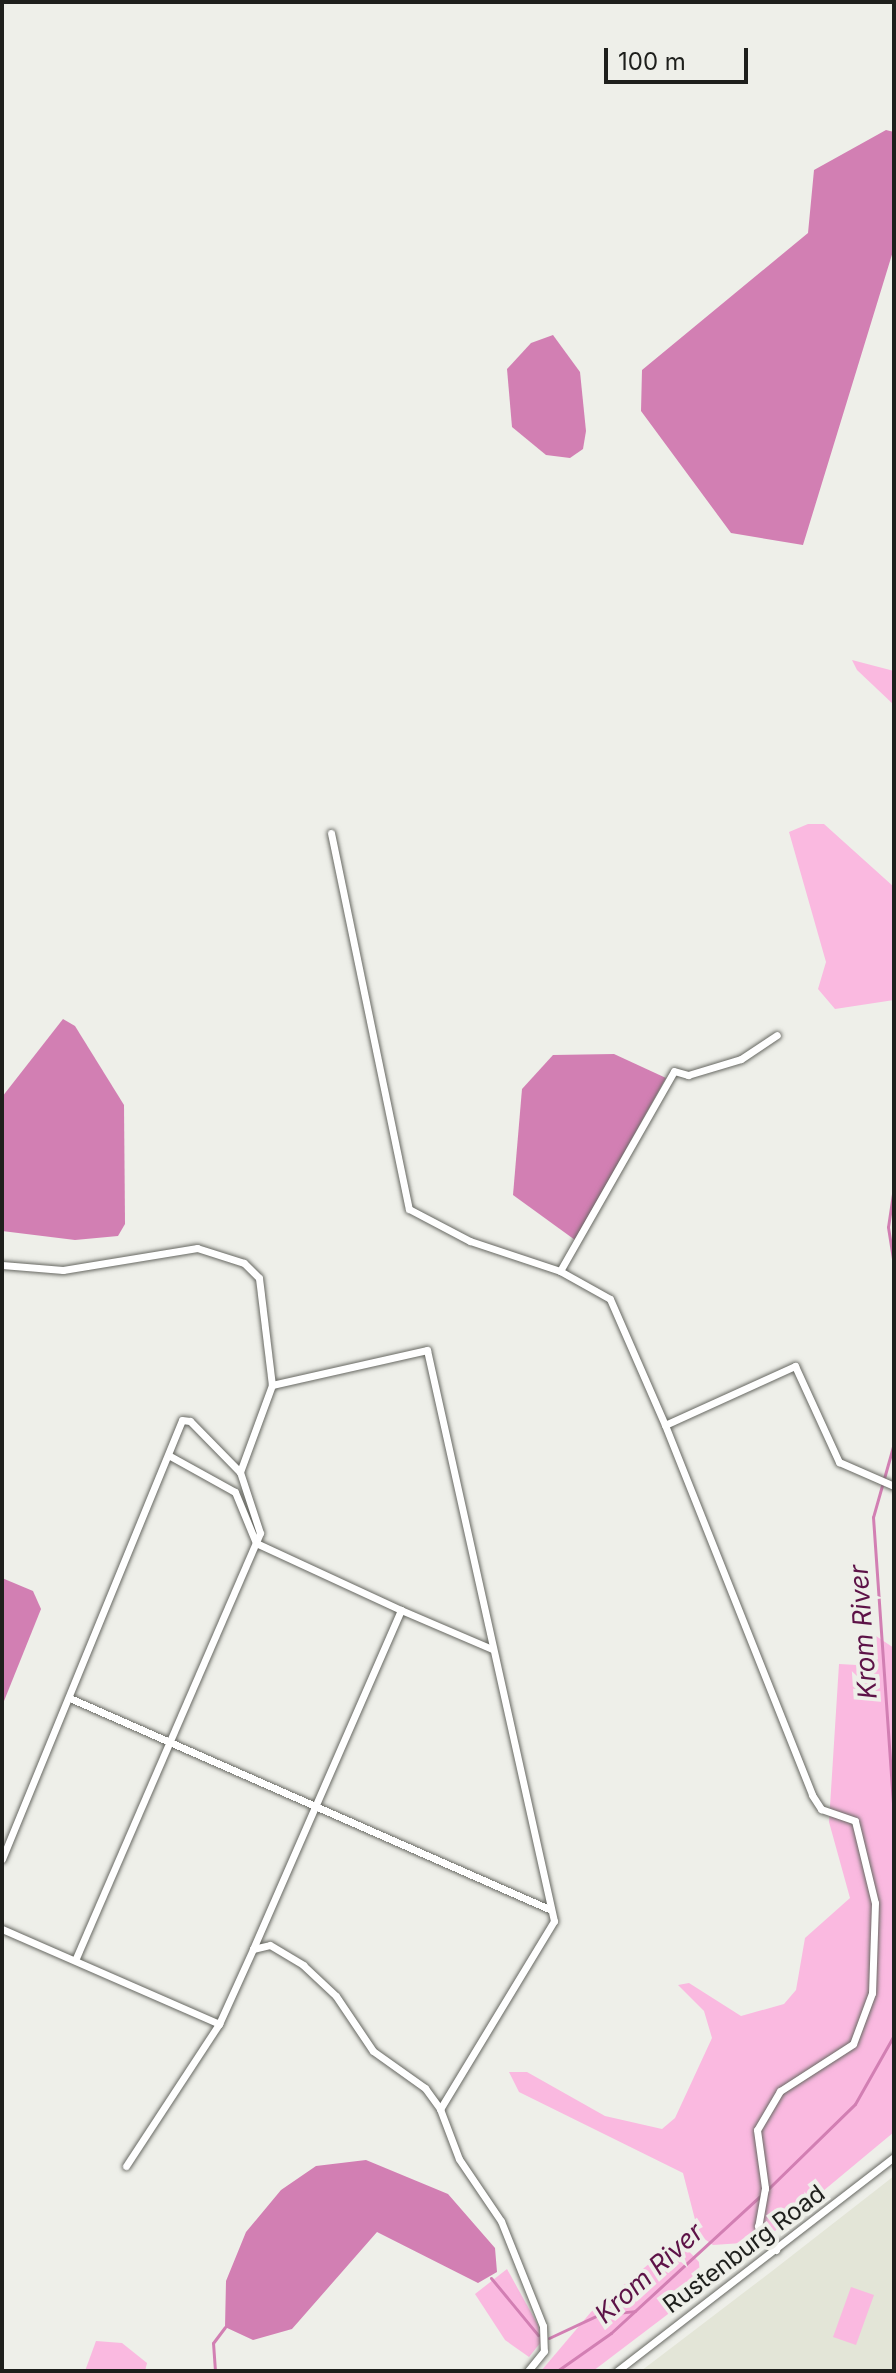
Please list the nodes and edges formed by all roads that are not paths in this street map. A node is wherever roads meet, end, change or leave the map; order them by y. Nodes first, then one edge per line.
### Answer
1 (331, 833) dead end
2 (777, 1035) dead end
3 (2, 1265) edge
4 (560, 1271) junction
5 (272, 1385) junction
6 (665, 1425) junction
7 (170, 1456) junction
8 (240, 1472) junction
9 (894, 1486) edge
10 (256, 1543) junction
11 (401, 1610) junction
12 (492, 1649) junction
13 (72, 1699) junction
14 (171, 1741) junction
15 (312, 1805) junction
16 (2, 1859) edge
17 (549, 1909) junction
18 (2, 1929) edge
19 (253, 1949) junction
20 (75, 1960) junction
21 (219, 2024) junction
22 (440, 2109) junction
23 (894, 2157) edge
24 (126, 2166) dead end
25 (776, 2250) junction
26 (528, 2371) edge
27 (617, 2371) edge

1 - 4 street
2 - 4 street
3 - 5 street
4 - 6 street
5 - 8 street
5 - 12 street
6 - 9 street
6 - 25 street
7 - 8 street
7 - 10 street
7 - 13 street
8 - 10 street
10 - 11 street
10 - 14 street
11 - 12 street
11 - 15 street
12 - 17 street
13 - 14 street
13 - 16 street
14 - 15 street
14 - 20 street
15 - 17 street
15 - 19 street
17 - 22 street
18 - 20 street
19 - 21 street
19 - 22 street
20 - 21 street
21 - 24 street
22 - 26 street
23 - 25 street, Rustenburg Road
25 - 27 street, Rustenburg Road

